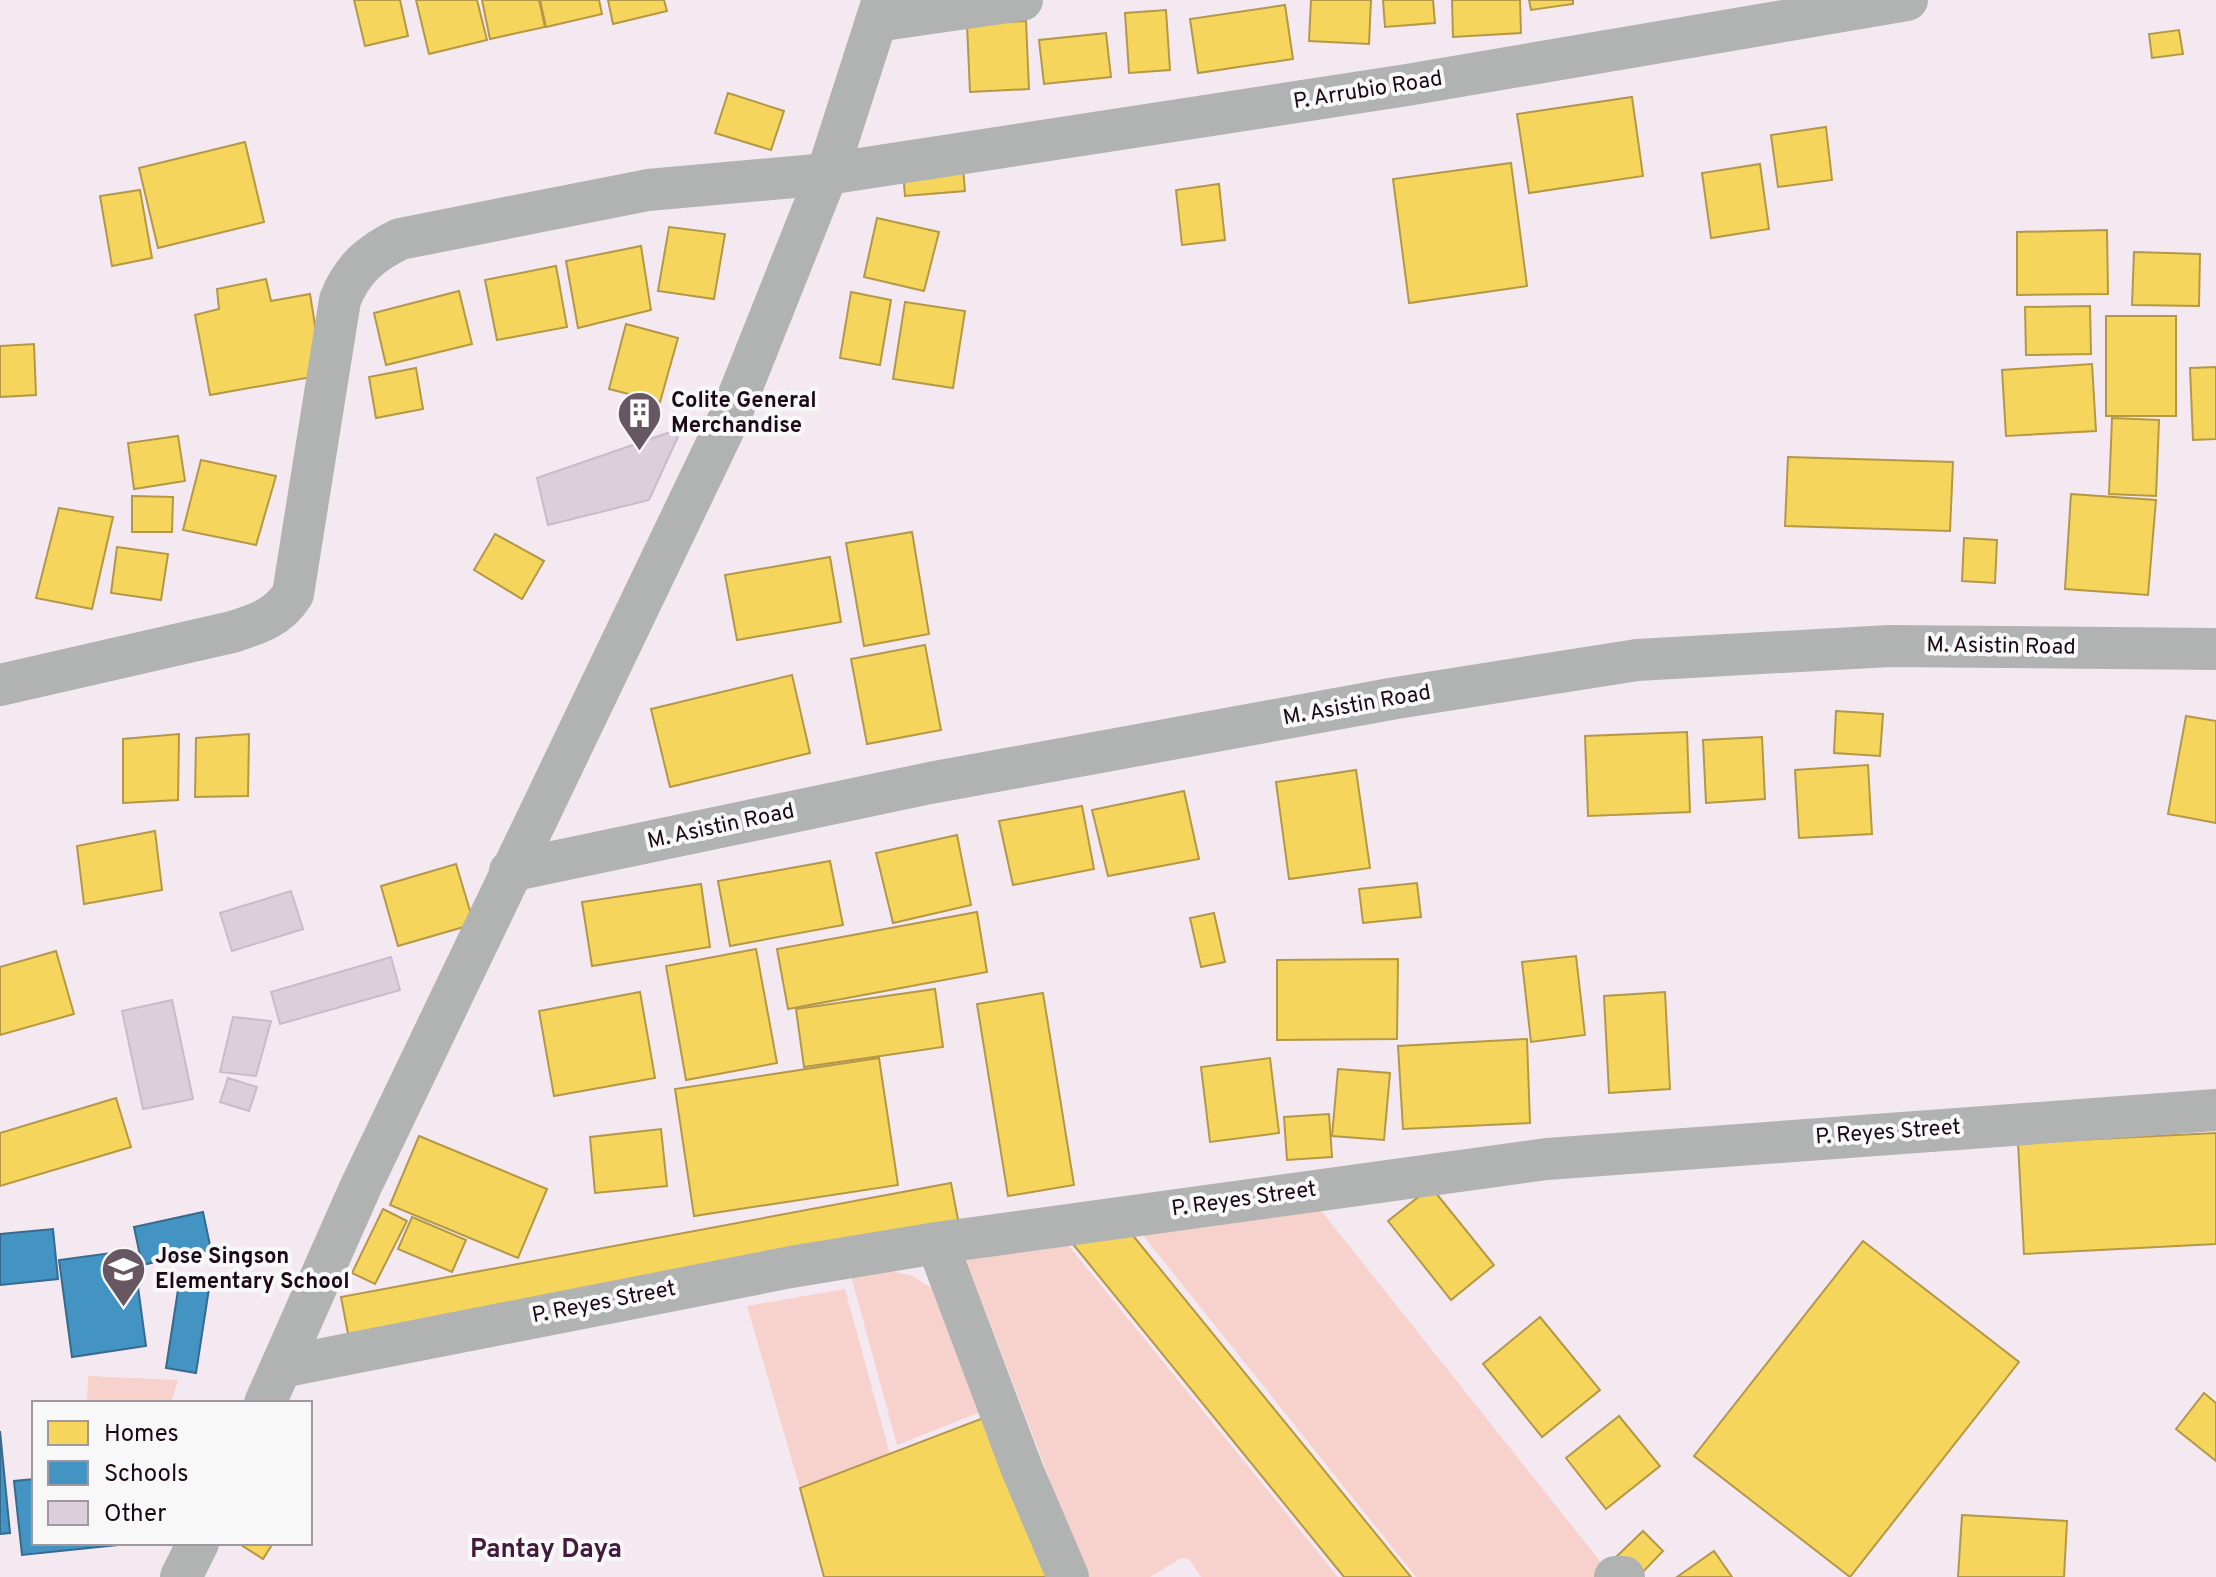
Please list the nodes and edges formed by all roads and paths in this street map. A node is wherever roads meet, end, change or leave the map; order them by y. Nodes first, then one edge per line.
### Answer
1 (1022, 0) edge
2 (1907, 0) edge
3 (879, 10) edge
4 (827, 174) junction
5 (2216, 649) edge
6 (0, 685) edge
7 (510, 871) junction
8 (2216, 1110) edge
9 (937, 1243) junction
10 (273, 1385) edge
11 (197, 1545) edge
12 (181, 1577) edge
13 (1068, 1577) edge
14 (1615, 1577) edge
15 (1624, 1577) edge

1 - 3 street
2 - 4 street, P. Arrubio Road
3 - 4 street
4 - 6 street, P. Arrubio Road
4 - 7 street
5 - 7 street, M. Asistin Road
7 - 10 street
8 - 9 street, P. Reyes Street
9 - 10 street, P. Reyes Street
9 - 13 street
11 - 12 street
14 - 15 street

